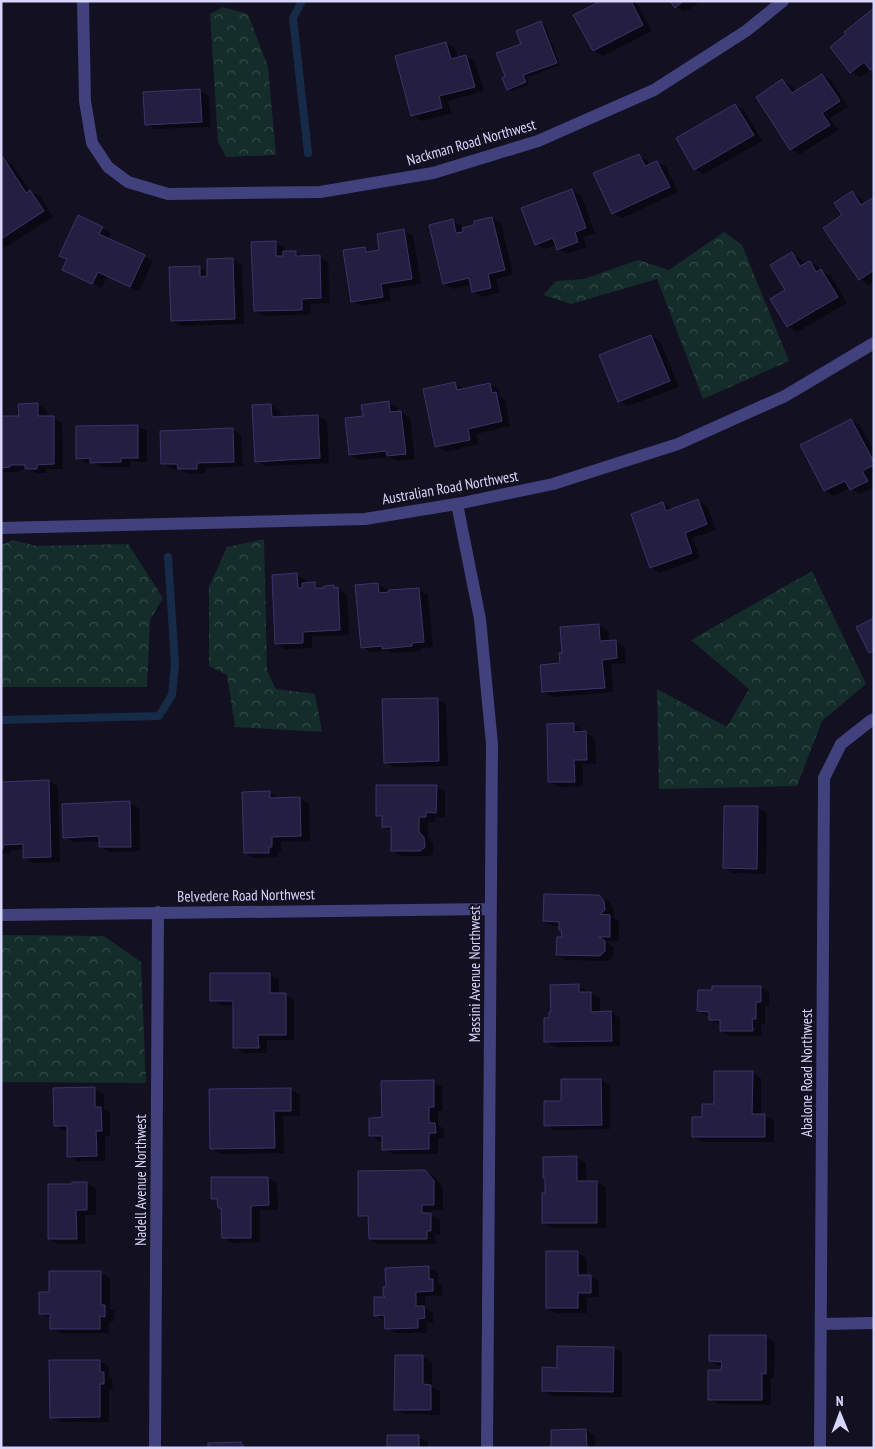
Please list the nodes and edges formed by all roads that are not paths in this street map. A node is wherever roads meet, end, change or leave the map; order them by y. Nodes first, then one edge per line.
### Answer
1 (83, 1) edge
2 (784, 1) edge
3 (874, 343) edge
4 (457, 504) junction
5 (1, 528) edge
6 (874, 719) edge
7 (490, 909) junction
8 (158, 912) junction
9 (1, 915) edge
10 (874, 1323) edge
11 (820, 1324) junction
12 (155, 1448) edge
13 (487, 1448) edge
14 (820, 1448) edge

1 - 2 street, Nackman Road Northwest
3 - 4 street, Australian Road Northwest
4 - 5 street, Australian Road Northwest
4 - 7 street, Massini Avenue Northwest
6 - 11 street, Abalone Road Northwest
7 - 8 street, Belvedere Road Northwest
7 - 13 street, Massini Avenue Northwest
8 - 9 street, Belvedere Road Northwest
8 - 12 street, Nadell Avenue Northwest
10 - 11 street
11 - 14 street, Abalone Road Northwest

